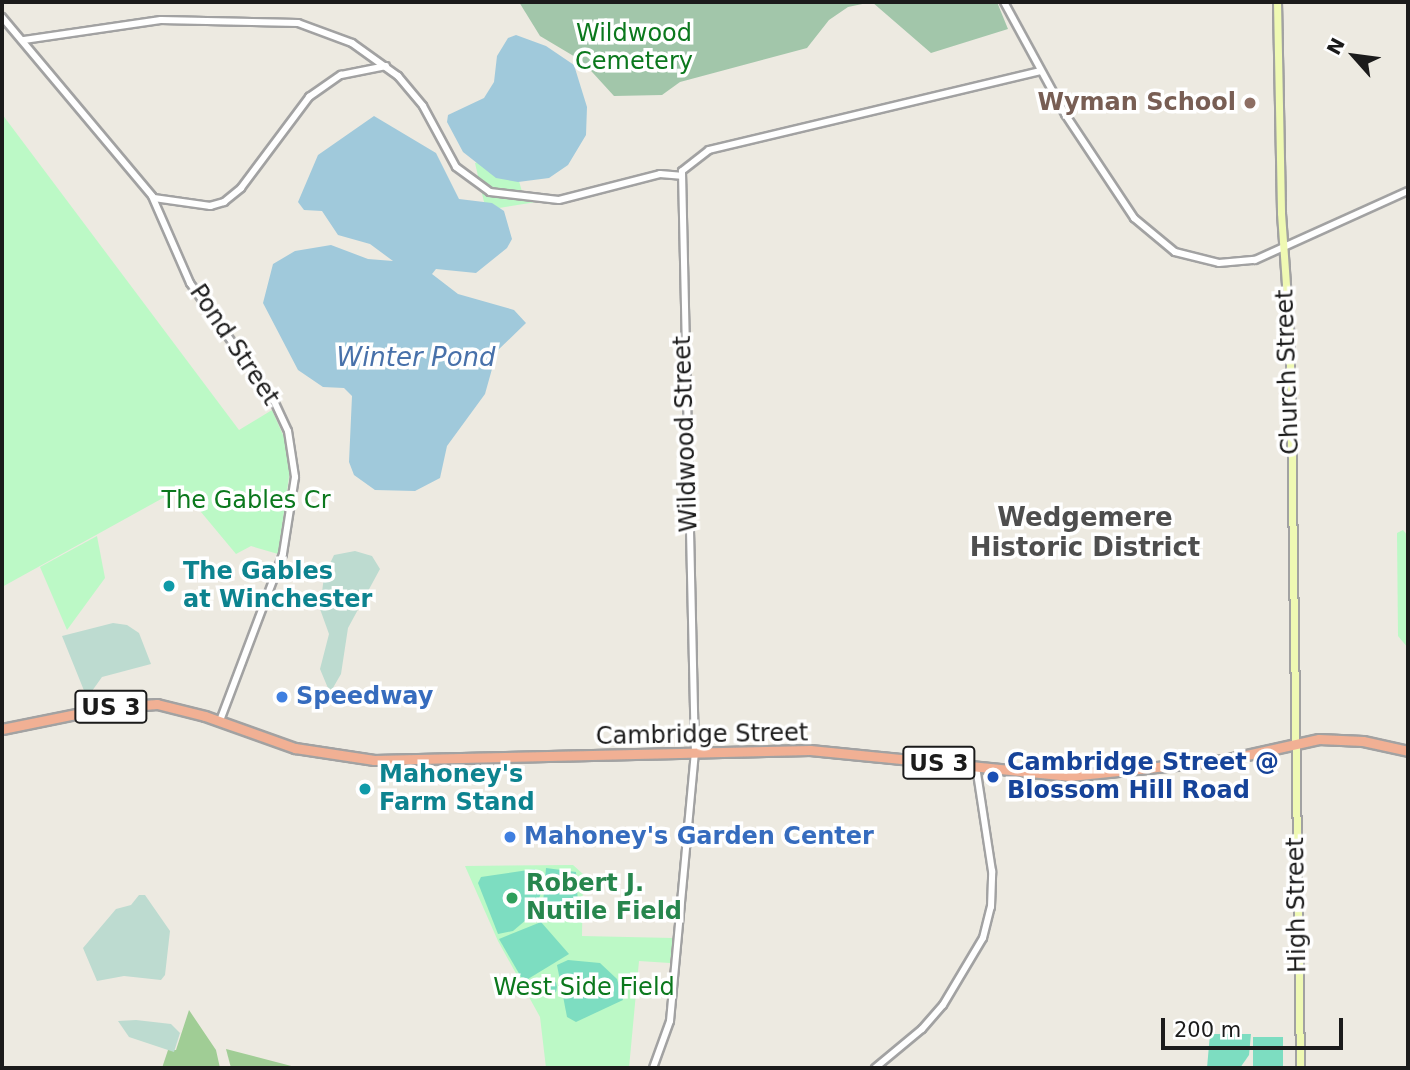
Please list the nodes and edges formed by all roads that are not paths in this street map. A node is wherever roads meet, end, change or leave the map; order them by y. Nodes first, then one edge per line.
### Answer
1 (1004, 2) edge
2 (1277, 2) edge
3 (2, 18) edge
4 (24, 40) junction
5 (386, 66) junction
6 (1040, 71) junction
7 (681, 176) junction
8 (1408, 191) edge
9 (154, 198) junction
10 (1284, 249) junction
11 (220, 721) junction
12 (2, 729) edge
13 (1296, 743) junction
14 (1408, 751) edge
15 (695, 754) junction
16 (976, 767) junction
17 (653, 1068) edge
18 (875, 1068) edge
19 (1300, 1068) edge

1 - 6 street
2 - 10 main road, Church Street
3 - 4 street, Pond Street
4 - 5 street
4 - 9 street, Pond Street
5 - 7 street
5 - 9 street
6 - 7 street
6 - 10 street
7 - 15 street, Wildwood Street
8 - 10 street
9 - 11 street, Pond Street
10 - 13 main road, Church Street
11 - 12 highway, Cambridge Street / US 3
11 - 15 highway, Cambridge Street / US 3
13 - 14 highway, Cambridge Street / US 3
13 - 16 highway, Cambridge Street / US 3
13 - 19 main road, High Street
15 - 16 highway, Cambridge Street / US 3
15 - 17 street, Wildwood Street
16 - 18 street

